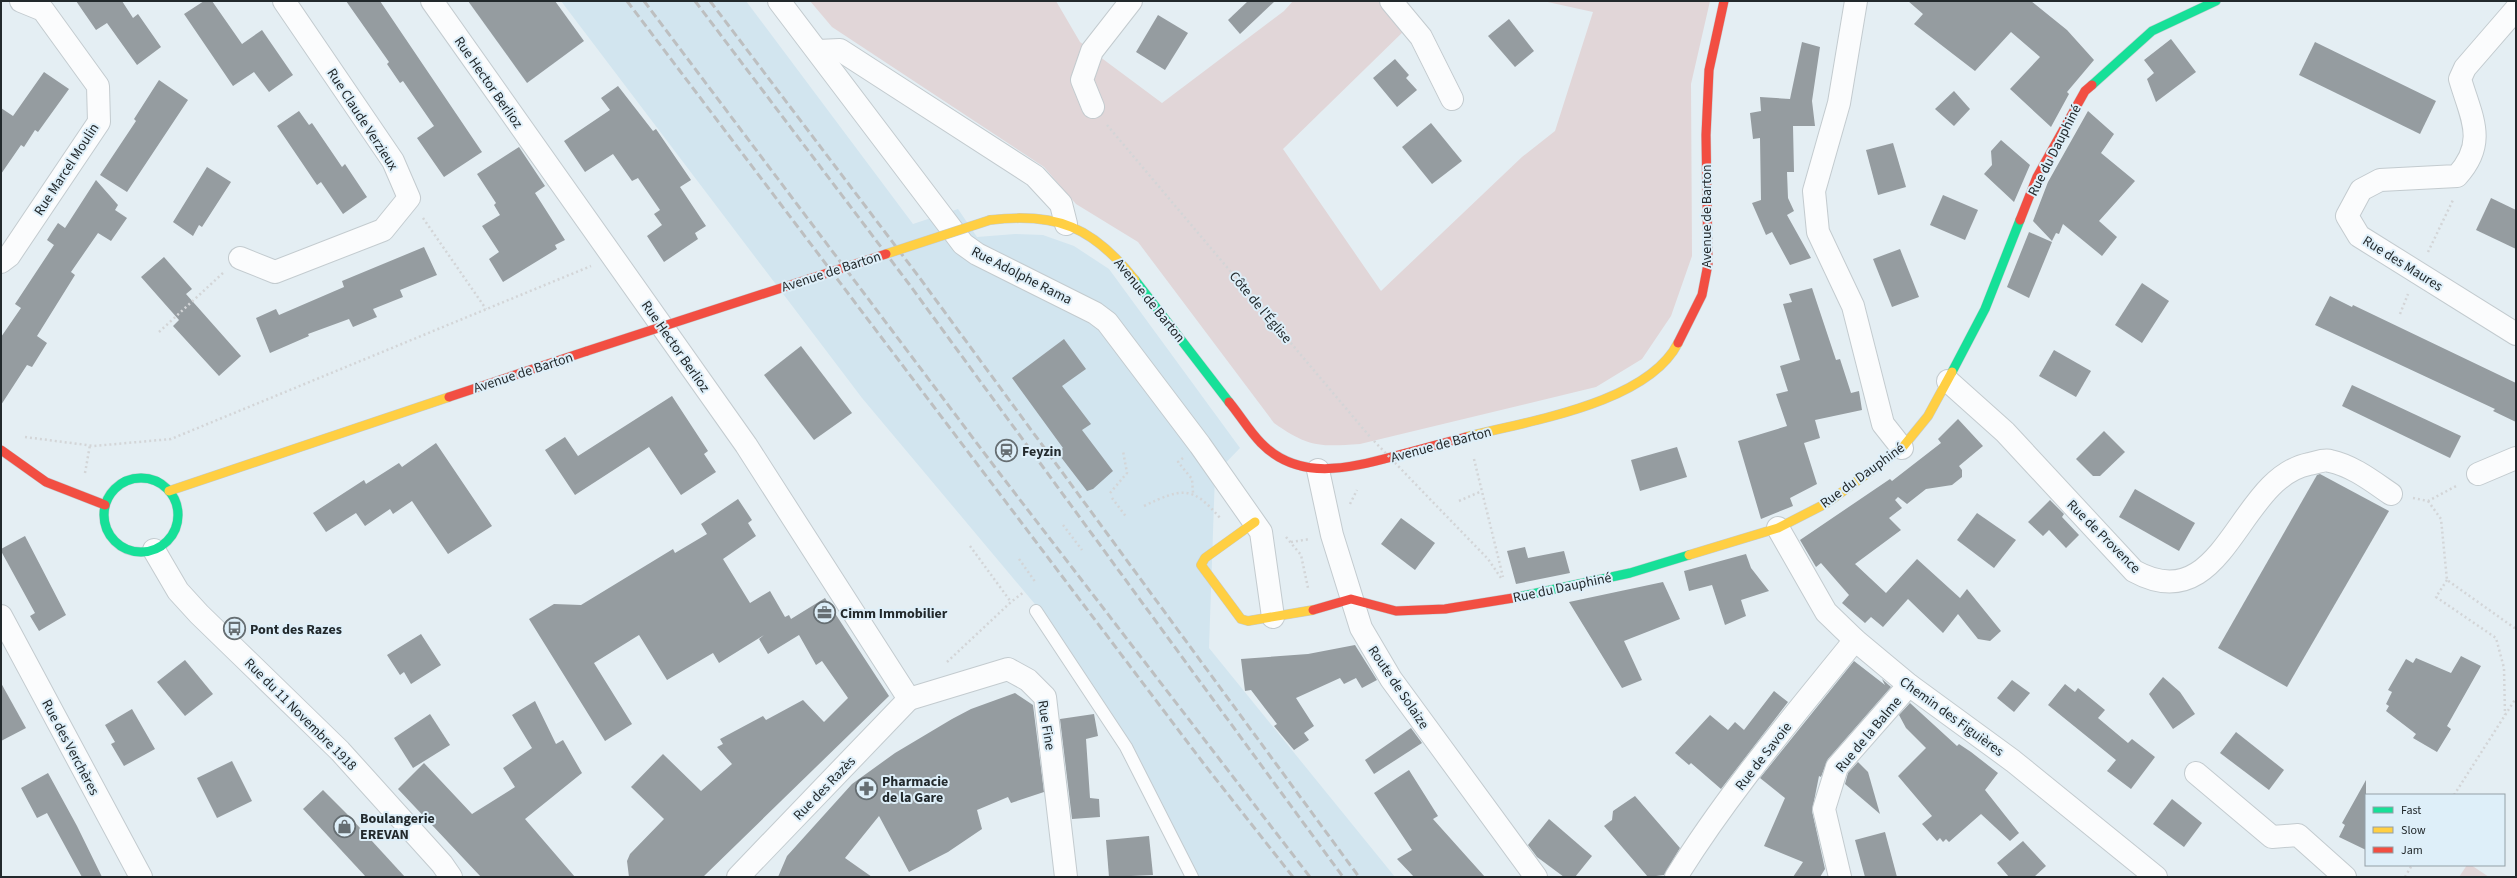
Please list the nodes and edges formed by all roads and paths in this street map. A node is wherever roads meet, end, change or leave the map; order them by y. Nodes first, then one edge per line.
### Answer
1 (21, 1) edge
2 (284, 1) edge
3 (432, 1) edge
4 (779, 1) edge
5 (1131, 1) edge
6 (1391, 1) edge
7 (1724, 1) edge
8 (1856, 1) edge
9 (2216, 1) edge
10 (2516, 9) edge
11 (818, 51) junction
12 (1452, 99) dead end
13 (1093, 107) joint
14 (2457, 176) junction
15 (409, 198) junction
16 (1066, 224) junction
17 (612, 257) junction
18 (240, 258) joint
19 (1, 262) edge
20 (2418, 273) junction
21 (486, 309) junction
22 (2400, 314) dead end
23 (158, 332) dead end
24 (2516, 334) edge
25 (1948, 381) junction
26 (23, 437) dead end
27 (1902, 448) junction
28 (1, 450) edge
29 (1123, 451) dead end
30 (1473, 454) dead end
31 (2516, 458) edge
32 (1178, 462) dead end
33 (1318, 470) junction
34 (1405, 470) dead end
35 (1398, 472) dead end
36 (2478, 474) joint
37 (1360, 485) dead end
38 (170, 491) junction
39 (1482, 491) junction
40 (1110, 493) dead end
41 (1193, 493) junction
42 (2391, 494) joint
43 (1112, 498) dead end
44 (1459, 501) dead end
45 (2428, 501) junction
46 (105, 505) junction
47 (1144, 506) dead end
48 (1128, 518) dead end
49 (1255, 522) junction
50 (1063, 525) dead end
51 (1778, 528) junction
52 (1236, 536) junction
53 (1332, 536) junction
54 (970, 546) dead end
55 (154, 550) junction
56 (1082, 550) dead end
57 (1020, 559) dead end
58 (2447, 580) junction
59 (1036, 584) dead end
60 (1024, 592) dead end
61 (1509, 599) junction
62 (1350, 600) junction
63 (1011, 602) junction
64 (1036, 611) dead end
65 (1, 616) edge
66 (1273, 617) junction
67 (2516, 629) edge
68 (1855, 640) junction
69 (943, 666) dead end
70 (1909, 685) junction
71 (2516, 698) edge
72 (910, 699) junction
73 (2505, 715) junction
74 (2196, 773) dead end
75 (2455, 794) edge
76 (2411, 866) edge
77 (141, 877) edge
78 (451, 877) edge
79 (738, 877) edge
80 (1066, 877) edge
81 (1192, 877) edge
82 (1536, 877) edge
83 (1676, 877) edge
84 (1840, 877) edge
85 (2156, 877) edge
86 (2345, 877) edge
87 (2405, 877) edge

1 - 19 street, Rue Marcel Moulin
2 - 15 street, Rue Claude Verzieux
3 - 17 street, Rue Hector Berlioz
4 - 11 street, Rue Adolphe Rama
5 - 13 street
6 - 12 street
7 - 33 street, Avenue de Barton
8 - 27 street
9 - 25 street, Rue du Dauphiné
10 - 14 street
11 - 16 street
11 - 49 street, Rue Adolphe Rama
13 - 61 path, Côte de l'Église, bridge
14 - 20 path
14 - 20 street, Rue des Maures
15 - 18 street
15 - 21 path
16 - 33 street, Avenue de Barton
16 - 38 street, Avenue de Barton, bridge
17 - 21 path
17 - 72 street, Rue Hector Berlioz
18 - 23 path
20 - 22 path
20 - 24 street, Rue des Maures
21 - 26 path
25 - 27 street, Rue du Dauphiné
25 - 42 street, Rue de Provence
27 - 51 street, Rue du Dauphiné
28 - 46 street
29 - 40 path
30 - 39 path
31 - 36 street
32 - 41 path
33 - 53 street, Route de Solaize
34 - 35 path, Avenue de Barton
36 - 45 path
37 - 53 path
38 - 46 street
38 - 55 street
39 - 44 path
39 - 61 path
41 - 47 path
41 - 52 path
42 - 45 path
43 - 48 path
45 - 58 path
46 - 55 street
49 - 52 street
49 - 66 street, Rue Adolphe Rama
50 - 56 path
51 - 61 street, Rue du Dauphiné
51 - 68 street, Chemin des Figuières
52 - 66 street
53 - 62 street, Route de Solaize
54 - 63 path
55 - 78 street, Rue du 11 Novembre 1918
57 - 59 path
58 - 67 path
58 - 73 path
60 - 63 path
61 - 62 street, Rue du Dauphiné
62 - 66 street
62 - 82 street, Route de Solaize
63 - 69 path
64 - 81 lane
65 - 77 street, Rue des Verchères
68 - 70 street, Chemin des Figuières
68 - 83 street, Rue de Savoie
70 - 84 street, Rue de la Balme
70 - 85 street, Chemin des Figuières
71 - 73 path
72 - 79 street, Rue des Razès
72 - 80 street, Rue Fine
73 - 75 path
74 - 86 street
76 - 87 path

